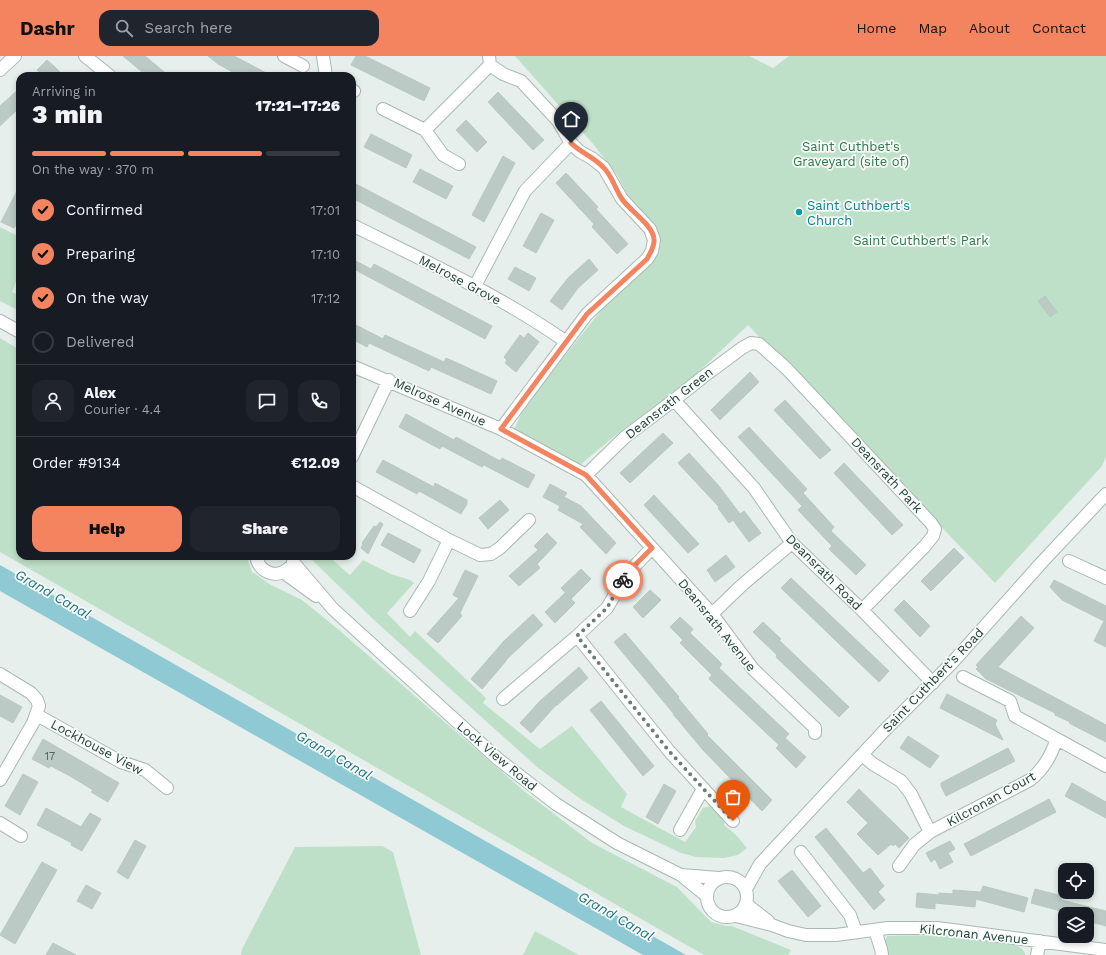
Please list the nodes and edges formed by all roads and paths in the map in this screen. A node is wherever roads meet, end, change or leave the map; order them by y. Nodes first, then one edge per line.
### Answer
1 (15, 56) edge
2 (85, 56) edge
3 (284, 56) edge
4 (323, 56) edge
5 (489, 60) edge
6 (303, 66) dead end
7 (0, 70) edge
8 (105, 72) edge
9 (325, 72) edge
10 (383, 110) dead end
11 (425, 130) junction
12 (571, 143) junction
13 (459, 164) dead end
14 (356, 227) edge
15 (475, 286) junction
16 (0, 321) edge
17 (16, 330) edge
18 (566, 341) junction
19 (760, 344) joint
20 (356, 368) edge
21 (389, 380) junction
22 (674, 400) junction
23 (501, 429) junction
24 (356, 449) edge
25 (548, 455) joint
26 (586, 475) junction
27 (356, 488) edge
28 (1106, 494) edge
29 (529, 520) dead end
30 (449, 540) junction
31 (792, 543) junction
32 (652, 548) junction
33 (257, 560) edge
34 (293, 560) edge
35 (294, 560) edge
36 (1069, 561) dead end
37 (283, 572) junction
38 (1106, 578) edge
39 (334, 609) junction
40 (862, 610) junction
41 (410, 611) dead end
42 (712, 614) junction
43 (577, 636) junction
44 (0, 674) edge
45 (963, 677) dead end
46 (933, 683) junction
47 (503, 699) dead end
48 (37, 716) junction
49 (815, 732) dead end
50 (1057, 739) junction
51 (862, 755) junction
52 (1106, 766) edge
53 (0, 780) edge
54 (167, 788) dead end
55 (703, 789) junction
56 (733, 822) dead end
57 (0, 823) edge
58 (680, 830) dead end
59 (930, 832) junction
60 (21, 836) dead end
61 (801, 852) dead end
62 (760, 864) junction
63 (899, 866) dead end
64 (681, 875) junction
65 (719, 878) junction
66 (735, 878) junction
67 (746, 889) junction
68 (707, 896) junction
69 (746, 904) junction
70 (736, 916) junction
71 (772, 925) junction
72 (875, 930) junction
73 (856, 932) junction
74 (1040, 941) junction
75 (1106, 950) edge
76 (882, 955) edge
77 (1036, 955) edge

1 - 7 street
2 - 8 street
3 - 6 street
4 - 9 street
5 - 11 street
5 - 12 street
10 - 11 street
11 - 13 street
12 - 15 street
12 - 18 street
14 - 15 street, Melrose Grove
15 - 18 street, Melrose Grove
16 - 17 street
18 - 23 street
19 - 22 street, Deansrath Green
19 - 40 street, Deansrath Park
20 - 21 street, Melrose Avenue
21 - 23 street, Melrose Avenue
21 - 24 street
22 - 26 street, Deansrath Green
22 - 31 street, Deansrath Road
23 - 25 street, Melrose Avenue
25 - 26 street, Deansrath Avenue
26 - 32 street, Deansrath Avenue
27 - 30 street
28 - 46 street, Saint Cuthbert’s Road
29 - 30 street
30 - 41 street
31 - 40 street, Deansrath Road
31 - 42 street
32 - 42 street, Deansrath Avenue
32 - 43 street
33 - 37 street
34 - 37 street, Lock View Road
35 - 39 street, Lock View Road
36 - 38 street
37 - 39 street, Lock View Road
39 - 64 street, Lock View Road
40 - 46 street, Deansrath Road
42 - 49 street, Deansrath Avenue
43 - 47 street
43 - 55 street
44 - 48 street, Lockhouse View
45 - 50 street
46 - 51 street, Saint Cuthbert’s Road
48 - 53 street
48 - 54 street, Lockhouse View
50 - 52 street
50 - 59 street, Kilcronan Court
51 - 59 street
51 - 62 street, Saint Cuthbert’s Road
55 - 56 street
55 - 58 street
57 - 60 street
59 - 63 street, Kilcronan Court
61 - 73 street
62 - 66 street, Saint Cuthbert’s Road
62 - 67 street, Saint Cuthbert’s Road
64 - 65 street, Lock View Road
64 - 68 street, Lock View Road
65 - 66 street
65 - 68 street
66 - 67 street
67 - 69 street
68 - 70 street
69 - 70 street
69 - 71 street, Kilcronan Avenue
70 - 71 street, Kilcronan Avenue
71 - 73 street, Kilcronan Avenue
72 - 73 street, Kilcronan Avenue
72 - 74 street, Kilcronan Avenue
72 - 76 street
74 - 75 street, Kilcronan Avenue
74 - 77 street

